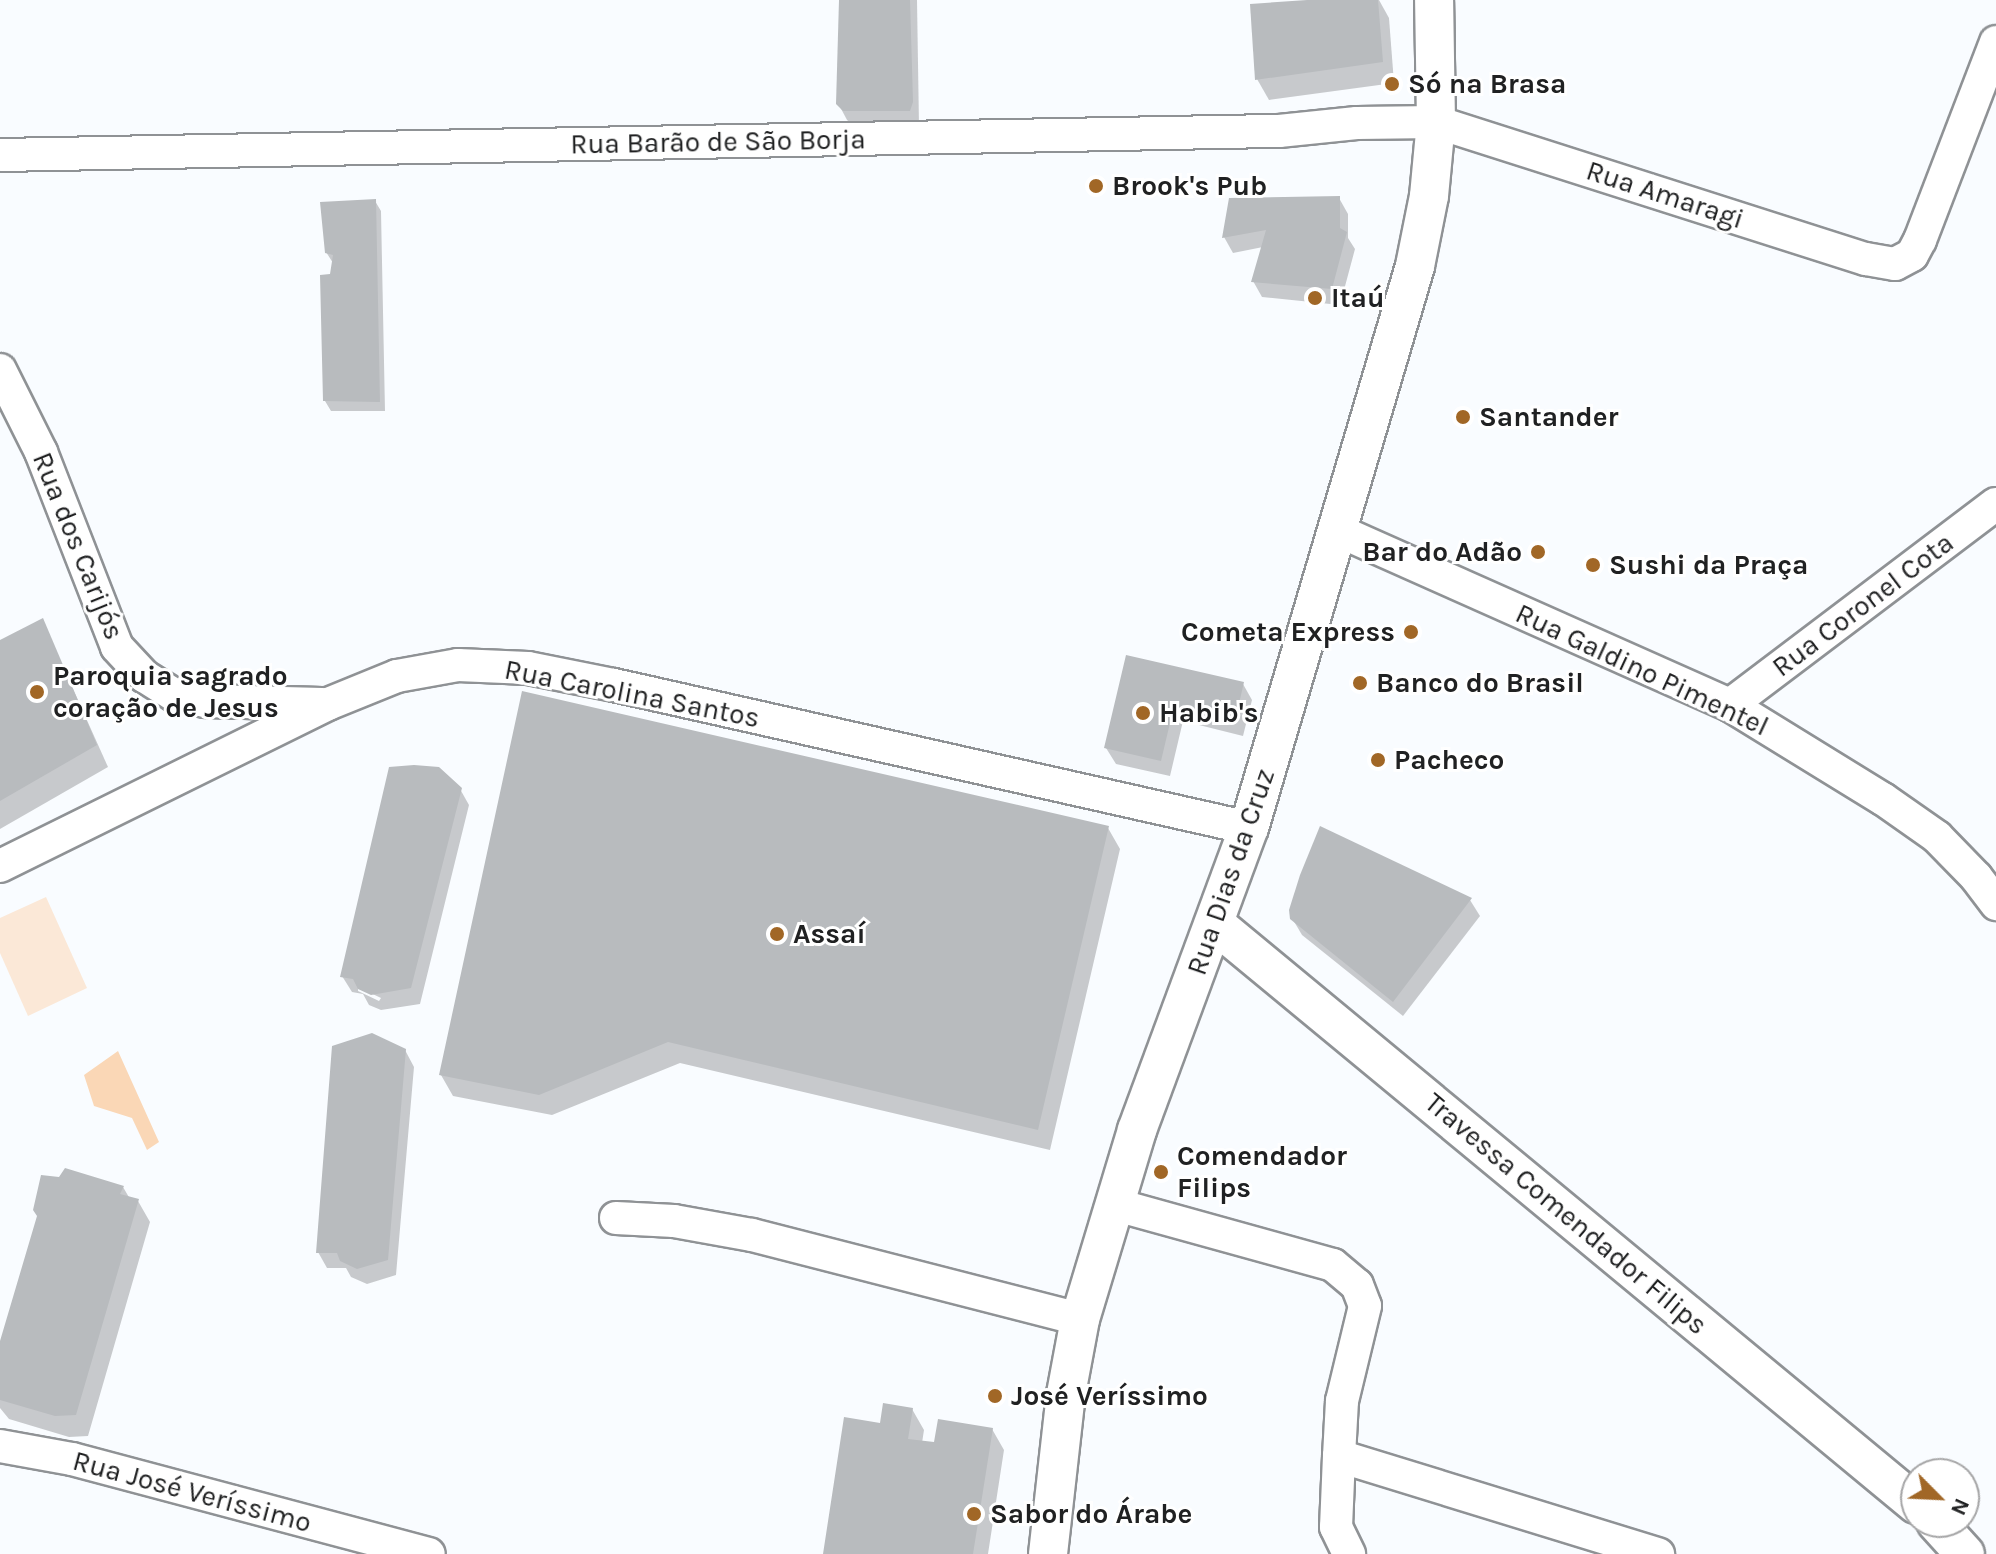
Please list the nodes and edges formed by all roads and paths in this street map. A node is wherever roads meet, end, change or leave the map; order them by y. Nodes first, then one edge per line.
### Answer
1 (1434, 0) edge
2 (1996, 42) edge
3 (1436, 122) junction
4 (0, 155) edge
5 (0, 370) edge
6 (1996, 504) edge
7 (1339, 531) junction
8 (328, 704) junction
9 (1730, 705) junction
10 (1249, 828) junction
11 (0, 866) edge
12 (1996, 904) edge
13 (1215, 924) junction
14 (1113, 1204) junction
15 (616, 1218) dead end
16 (1080, 1319) junction
17 (0, 1446) edge
18 (1339, 1456) junction
19 (1900, 1491) edge
20 (1950, 1538) edge
21 (429, 1554) edge
22 (1048, 1554) edge
23 (1349, 1554) edge
24 (1658, 1554) edge
25 (1965, 1554) edge

1 - 3 street, Rua Dias da Cruz
2 - 3 street, Rua Amaragi
3 - 4 street, Rua Barão de São Borja
3 - 7 street, Rua Dias da Cruz
5 - 8 street, Rua dos Carijós
6 - 9 street, Rua Coronel Cota
7 - 9 street, Rua Galdino Pimentel
7 - 10 street, Rua Dias da Cruz
8 - 10 street, Rua Carolina Santos
8 - 11 street, Rua Carolina Santos
9 - 12 street, Rua Galdino Pimentel
10 - 13 street, Rua Dias da Cruz
13 - 14 street, Rua Dias da Cruz
13 - 19 street, Travessa Comendador Filips
14 - 16 street, Rua Dias da Cruz
14 - 18 street
15 - 16 street
16 - 22 street, Rua Dias da Cruz
17 - 21 street, Rua José Veríssimo
18 - 23 street
18 - 24 street
20 - 25 street

